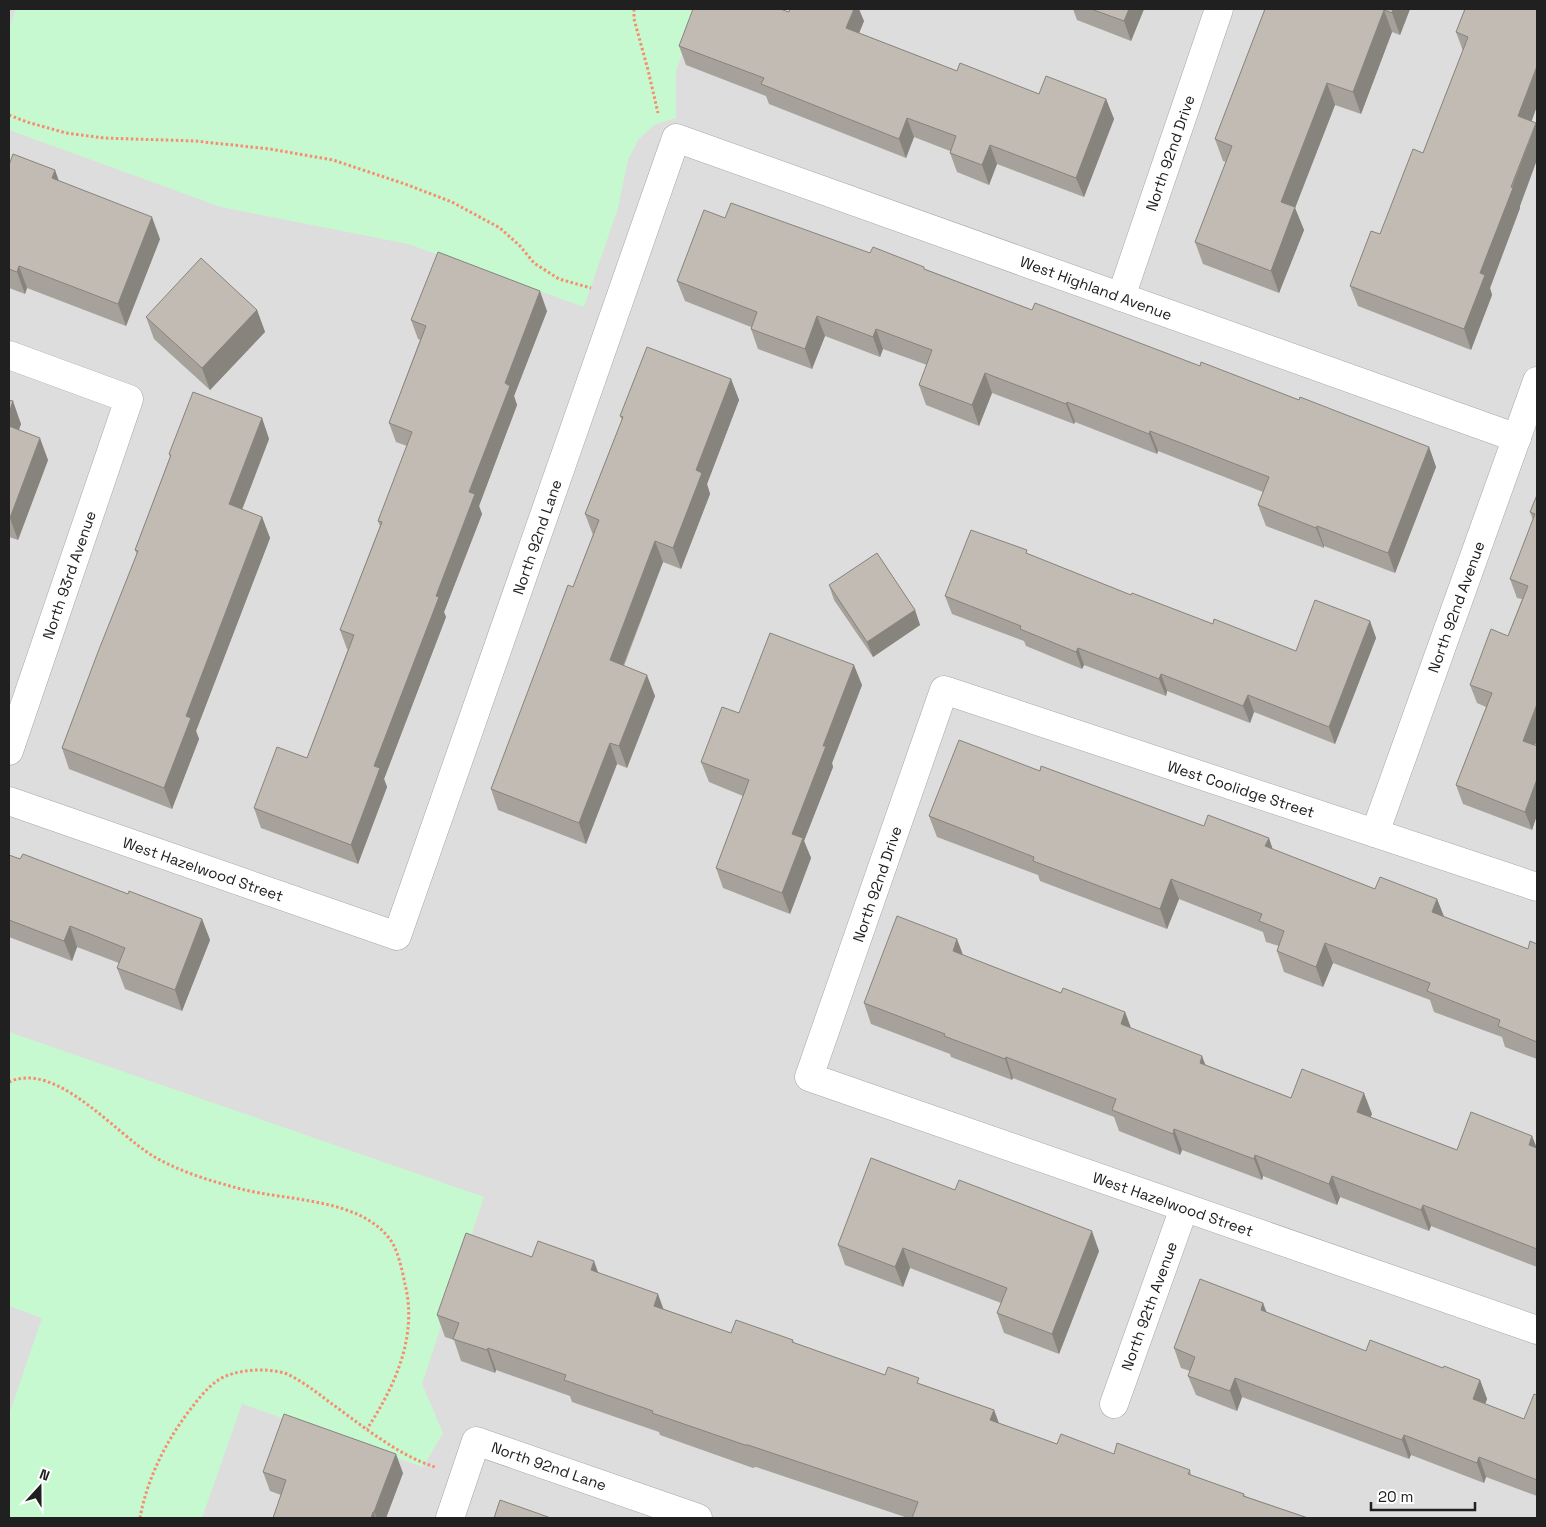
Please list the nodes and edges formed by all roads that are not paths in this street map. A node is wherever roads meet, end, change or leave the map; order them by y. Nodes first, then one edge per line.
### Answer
1 (1219, 9) edge
2 (676, 138) joint
3 (1121, 296) junction
4 (9, 355) edge
5 (1537, 381) edge
6 (1517, 438) junction
7 (944, 690) joint
8 (9, 751) edge
9 (9, 802) edge
10 (1375, 833) junction
11 (1537, 887) edge
12 (397, 936) joint
13 (809, 1077) joint
14 (1184, 1208) junction
15 (1537, 1330) edge
16 (1114, 1404) dead end
17 (450, 1518) edge
18 (698, 1518) edge

1 - 3 street, North 92nd Drive
2 - 3 street, West Highland Avenue
2 - 12 street, North 92nd Lane
3 - 6 street, West Highland Avenue
4 - 8 street, North 93rd Avenue
5 - 6 street, North 92nd Avenue
6 - 10 street, North 92nd Avenue
7 - 10 street, West Coolidge Street
7 - 13 street, North 92nd Drive
9 - 12 street, West Hazelwood Street
10 - 11 street, West Coolidge Street
13 - 14 street, West Hazelwood Street
14 - 15 street, West Hazelwood Street
14 - 16 street, North 92th Avenue
17 - 18 street, North 92nd Lane

